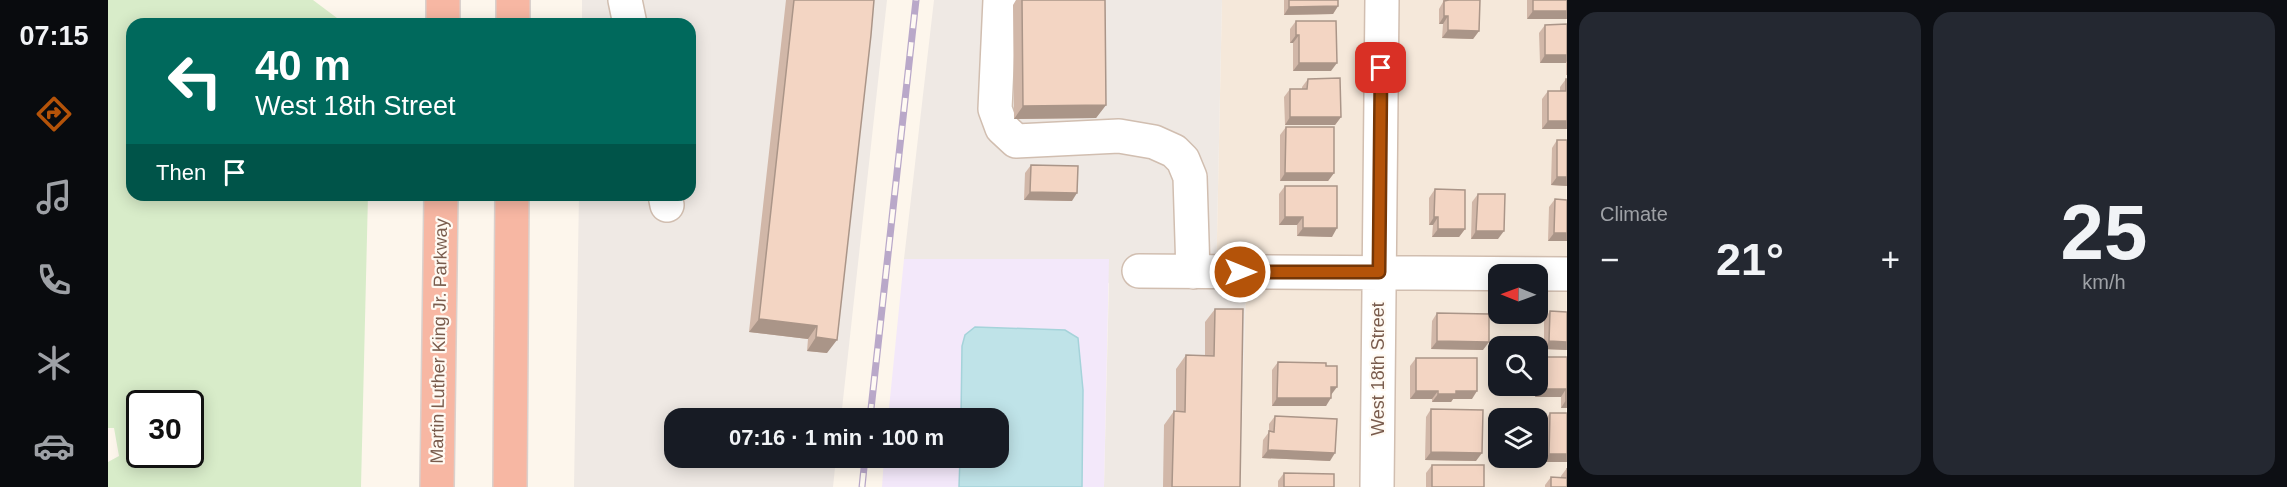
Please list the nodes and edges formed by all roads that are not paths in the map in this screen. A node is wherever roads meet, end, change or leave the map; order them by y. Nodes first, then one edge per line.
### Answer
1 (443, 0) edge
2 (513, 0) edge
3 (625, 0) edge
4 (1000, 0) edge
5 (1382, 0) edge
6 (443, 18) edge
7 (513, 18) edge
8 (629, 18) edge
9 (441, 201) edge
10 (512, 201) edge
11 (1139, 271) dead end
12 (1193, 272) junction
13 (1379, 272) junction
14 (1567, 274) edge
15 (437, 487) edge
16 (510, 487) edge
17 (1377, 487) edge

1 - 6 highway
2 - 7 highway
3 - 8 street
4 - 12 street
5 - 13 street, West 18th Street
9 - 15 highway, Martin Luther King Jr. Parkway
10 - 16 highway
11 - 12 street
12 - 13 street
13 - 14 street
13 - 17 street, West 18th Street

